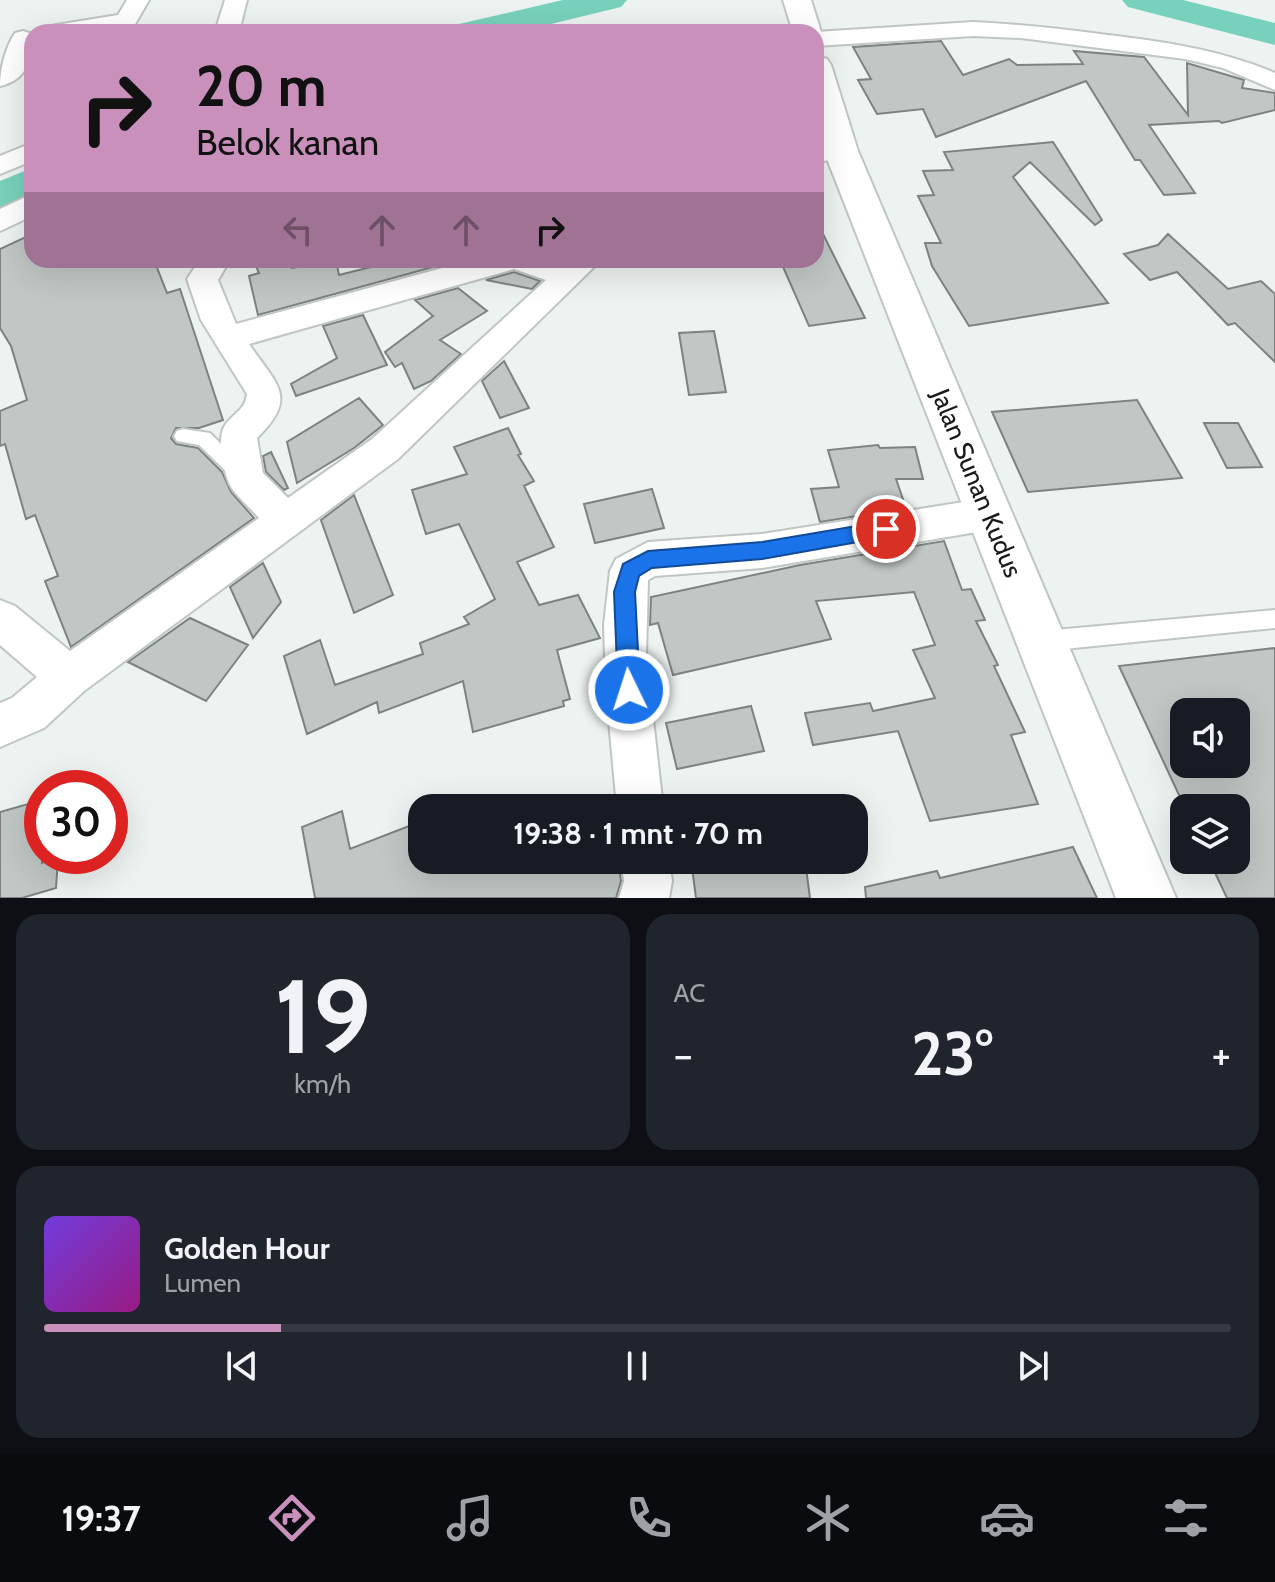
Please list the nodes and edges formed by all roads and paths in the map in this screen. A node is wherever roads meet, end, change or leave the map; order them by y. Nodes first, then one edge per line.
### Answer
1 (138, 0) edge
2 (236, 0) edge
3 (797, 0) edge
4 (114, 24) edge
5 (229, 24) edge
6 (804, 24) edge
7 (18, 38) edge
8 (824, 38) edge
9 (0, 79) edge
10 (1275, 82) edge
11 (824, 119) edge
12 (829, 152) edge
13 (24, 155) edge
14 (0, 166) edge
15 (24, 208) edge
16 (0, 222) edge
17 (207, 268) edge
18 (481, 268) edge
19 (578, 268) edge
20 (227, 338) junction
21 (183, 436) dead end
22 (246, 479) junction
23 (989, 514) junction
24 (286, 521) junction
25 (0, 619) edge
26 (1275, 619) edge
27 (1041, 641) junction
28 (69, 677) junction
29 (0, 725) edge
30 (639, 794) edge
31 (647, 874) edge
32 (644, 898) edge
33 (1146, 898) edge

1 - 4 street
2 - 5 street
3 - 6 main road
7 - 9 street
8 - 10 street
11 - 12 main road, Jalan Sunan Kudus
12 - 23 main road, Jalan Sunan Kudus
13 - 14 street
15 - 16 street
17 - 20 street
18 - 20 street
19 - 24 street
20 - 22 street
21 - 22 lane
22 - 24 street
23 - 27 main road, Jalan Sunan Kudus
23 - 30 street
24 - 28 street
25 - 28 street
26 - 27 lane
27 - 33 main road, Jalan Sunan Kudus
28 - 29 street
31 - 32 street

